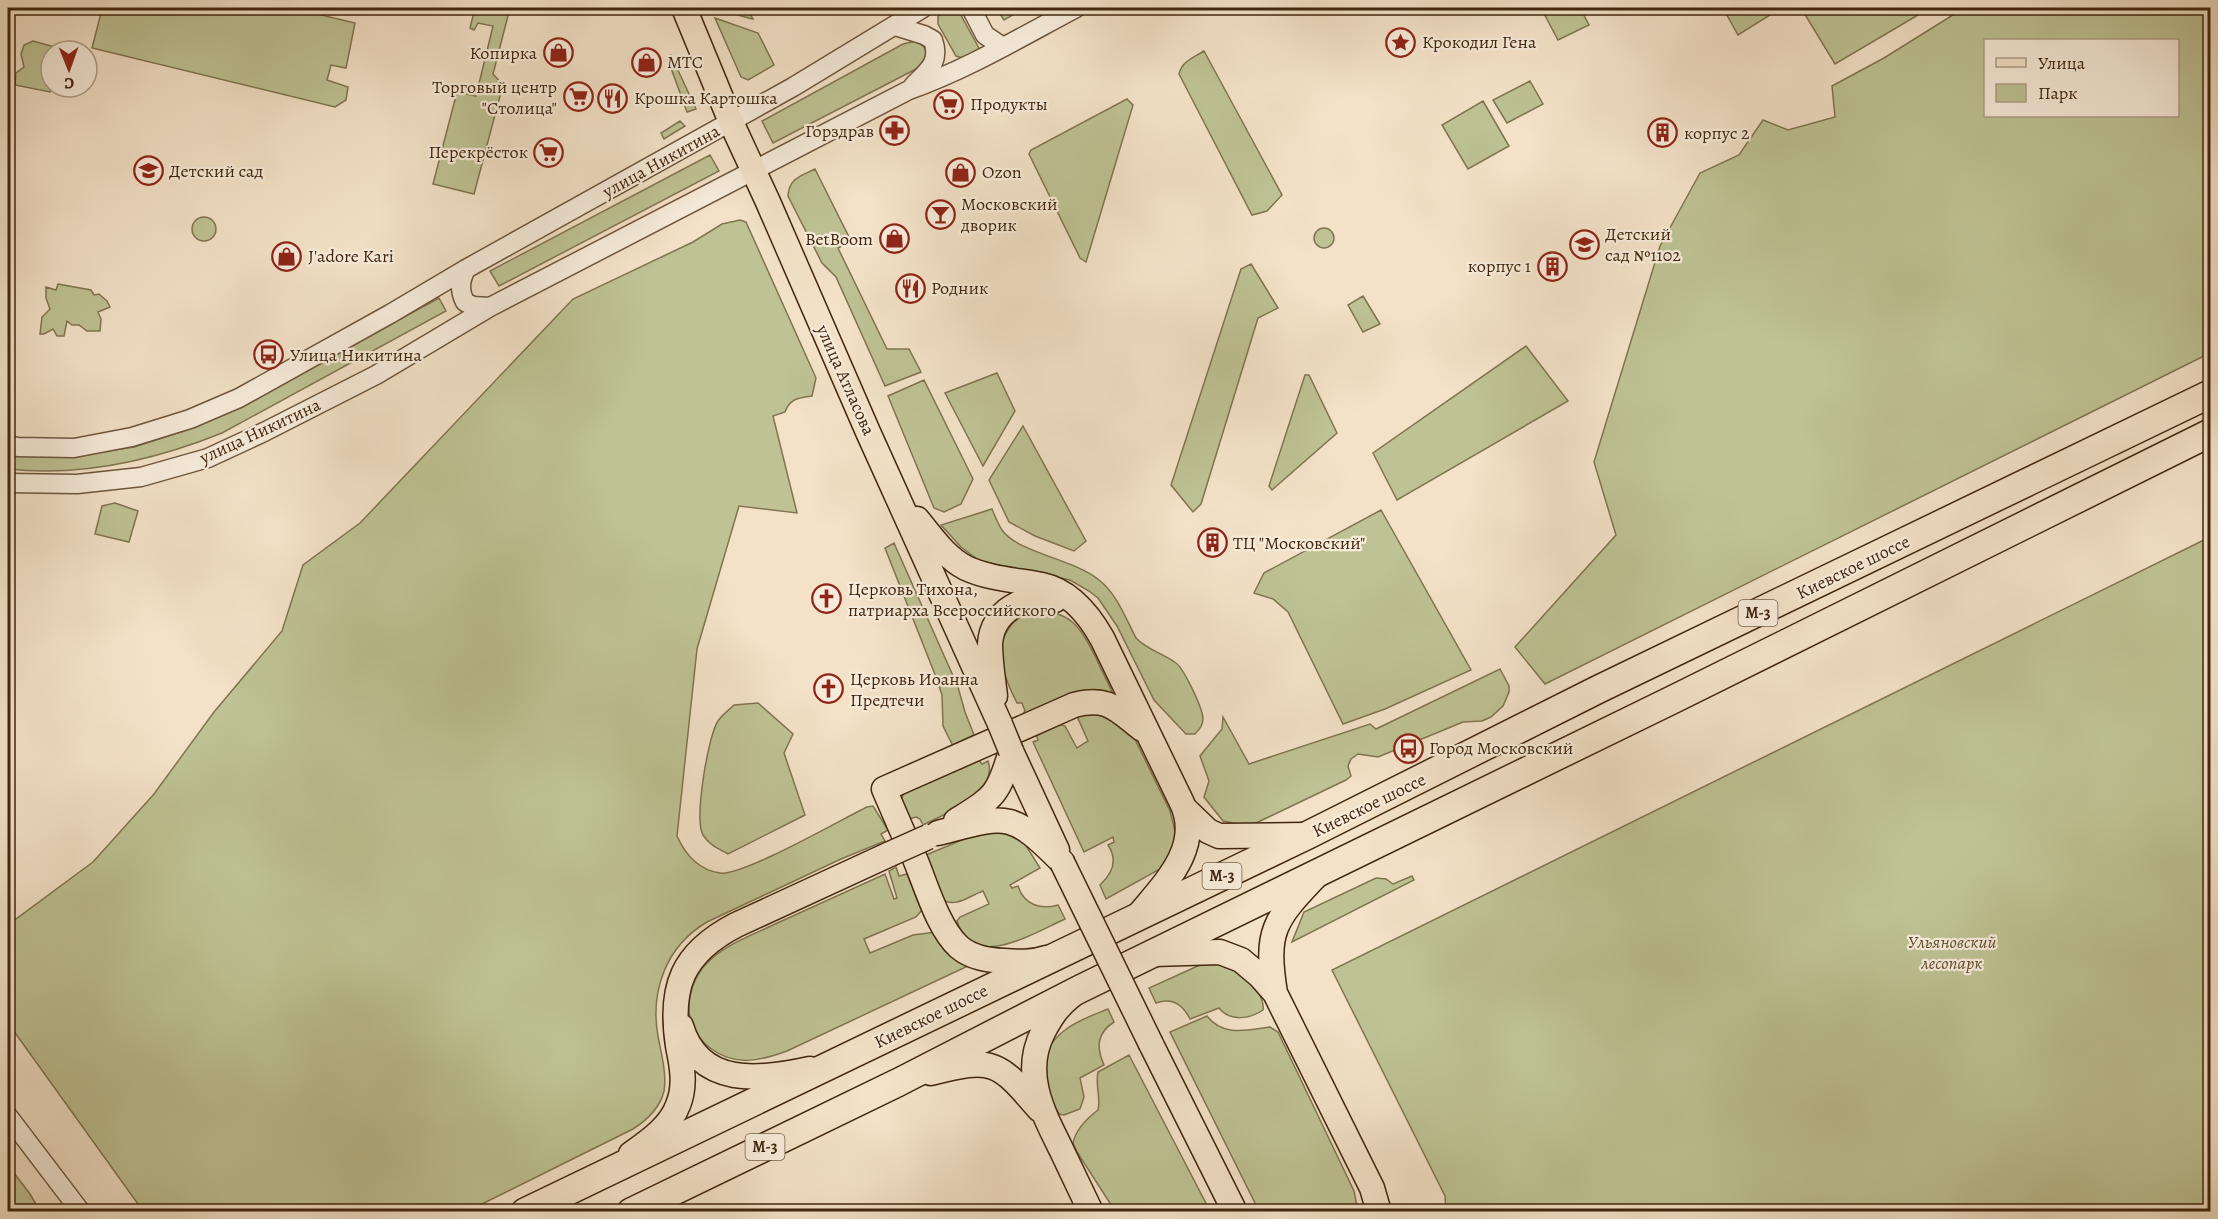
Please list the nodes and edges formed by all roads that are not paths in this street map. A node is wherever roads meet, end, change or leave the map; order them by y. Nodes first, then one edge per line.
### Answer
1 (683, 8) edge
2 (923, 8) edge
3 (971, 8) edge
4 (1076, 8) edge
5 (895, 26) junction
6 (1003, 47) junction
7 (909, 90) junction
8 (730, 122) junction
9 (753, 171) junction
10 (466, 269) junction
11 (490, 307) junction
12 (2211, 394) edge
13 (2211, 433) edge
14 (8, 445) edge
15 (8, 483) edge
16 (895, 492) junction
17 (1076, 604) junction
18 (998, 720) junction
19 (1149, 734) junction
20 (1011, 751) junction
21 (1185, 809) junction
22 (903, 833) dead end
23 (933, 835) junction
24 (1308, 835) junction
25 (915, 859) dead end
26 (1062, 862) junction
27 (1322, 871) junction
28 (1136, 918) junction
29 (1065, 952) junction
30 (1151, 954) junction
31 (1080, 989) junction
32 (677, 991) junction
33 (1275, 993) junction
34 (828, 1066) junction
35 (899, 1082) junction
36 (1044, 1115) junction
37 (8, 1116) edge
38 (610, 1170) junction
39 (81, 1212) edge
40 (525, 1212) edge
41 (631, 1212) edge
42 (1091, 1212) edge
43 (1235, 1212) edge
44 (1378, 1212) edge

1 - 8 main road, улица Атласова
2 - 5 street, улица Никитина
3 - 6 street
4 - 6 street
5 - 7 street
5 - 8 street, улица Никитина
6 - 7 street
7 - 9 street, улица Никитина
8 - 9 main road, улица Атласова
8 - 10 street, улица Никитина
9 - 11 street, улица Никитина
9 - 16 main road, улица Атласова
10 - 11 street
10 - 14 street, улица Никитина
11 - 15 street, улица Никитина
12 - 24 highway, Киевское шоссе / М-3
13 - 27 highway, М-3
16 - 17 main road
16 - 18 main road, улица Атласова
17 - 18 main road
17 - 19 main road
18 - 20 main road, улица Атласова, bridge
19 - 21 main road
19 - 22 main road
20 - 23 main road
20 - 26 main road, улица Атласова
21 - 24 main road
21 - 28 main road
23 - 26 main road
23 - 32 main road, bridge
24 - 28 highway, Киевское шоссе / М-3
25 - 29 main road
26 - 43 main road, улица Атласова, bridge
27 - 30 highway, М-3
27 - 33 main road
28 - 29 highway, Киевское шоссе / М-3
29 - 34 highway, Киевское шоссе / М-3
30 - 31 highway, М-3
30 - 33 main road
31 - 35 highway, М-3
31 - 36 main road
32 - 34 main road
32 - 38 main road
33 - 44 main road
34 - 38 highway, Киевское шоссе / М-3
35 - 36 main road
35 - 41 highway, М-3
36 - 42 main road
37 - 39 street
38 - 40 highway, Киевское шоссе / М-3

